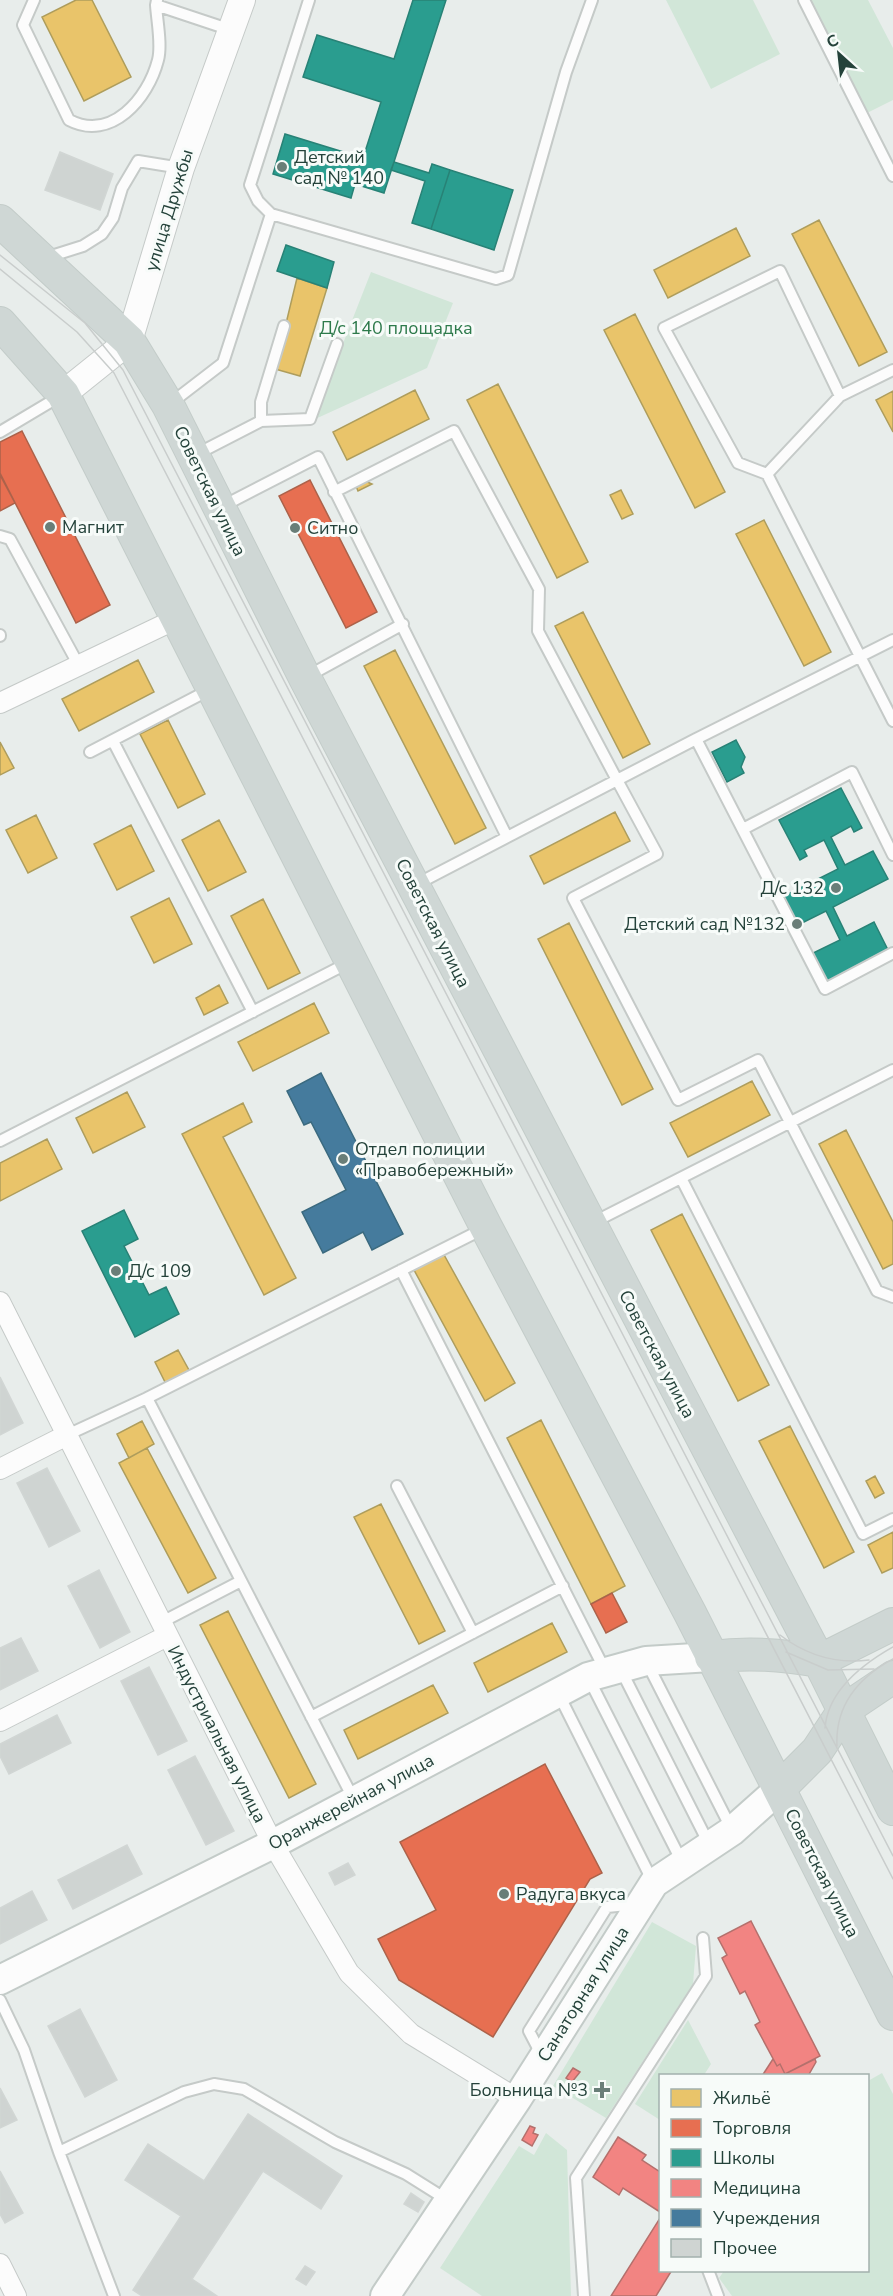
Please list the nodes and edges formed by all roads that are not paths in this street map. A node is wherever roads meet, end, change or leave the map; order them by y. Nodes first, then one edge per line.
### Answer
1 (34, 0) edge
2 (242, 0) edge
3 (309, 0) edge
4 (592, 0) edge
5 (804, 0) edge
6 (157, 2) edge
7 (231, 30) junction
8 (181, 168) junction
9 (893, 176) edge
10 (271, 214) junction
11 (0, 221) edge
12 (42, 260) junction
13 (0, 323) edge
14 (284, 326) dead end
15 (129, 341) junction
16 (337, 344) dead end
17 (893, 370) edge
18 (63, 394) junction
19 (840, 396) junction
20 (168, 405) junction
21 (261, 421) junction
22 (0, 432) edge
23 (192, 457) junction
24 (767, 474) junction
25 (334, 492) junction
26 (218, 508) junction
27 (0, 536) edge
28 (176, 619) junction
29 (403, 624) junction
30 (893, 640) edge
31 (861, 656) junction
32 (78, 664) junction
33 (304, 678) junction
34 (211, 688) junction
35 (0, 703) edge
36 (893, 721) edge
37 (696, 739) junction
38 (113, 741) junction
39 (90, 752) dead end
40 (617, 780) junction
41 (743, 829) junction
42 (507, 837) junction
43 (893, 855) edge
44 (414, 886) junction
45 (893, 953) edge
46 (351, 962) junction
47 (253, 1012) junction
48 (893, 1070) edge
49 (790, 1123) junction
50 (0, 1141) edge
51 (681, 1178) junction
52 (589, 1225) junction
53 (486, 1227) junction
54 (401, 1270) junction
55 (893, 1297) edge
56 (0, 1302) edge
57 (147, 1398) junction
58 (67, 1435) junction
59 (0, 1469) edge
60 (397, 1486) dead end
61 (893, 1519) edge
62 (241, 1581) junction
63 (563, 1586) junction
64 (893, 1624) edge
65 (163, 1629) junction
66 (473, 1633) junction
67 (711, 1657) junction
68 (819, 1661) junction
69 (615, 1669) junction
70 (893, 1677) edge
71 (558, 1692) junction
72 (844, 1710) junction
73 (311, 1718) junction
74 (0, 1721) edge
75 (788, 1781) junction
76 (354, 1800) junction
77 (893, 1809) edge
78 (721, 1839) junction
79 (273, 1844) junction
80 (683, 1864) junction
81 (647, 1893) junction
82 (703, 1938) dead end
83 (0, 1980) edge
84 (0, 2000) edge
85 (893, 2014) edge
86 (517, 2099) junction
87 (59, 2152) junction
88 (449, 2201) junction
89 (0, 2264) edge
90 (708, 2272) edge
91 (16, 2296) edge
92 (114, 2296) edge
93 (385, 2296) edge
94 (584, 2296) edge
95 (718, 2296) edge

1 - 6 lane
2 - 7 street, улица Дружбы
3 - 10 lane
4 - 10 lane
5 - 9 lane
6 - 7 lane
7 - 8 street, улица Дружбы
8 - 12 lane
8 - 15 street, улица Дружбы
10 - 20 lane
11 - 12 main road, Советская улица
12 - 15 main road, Советская улица
13 - 18 main road
14 - 21 lane
15 - 18 street
15 - 20 main road, Советская улица
16 - 21 lane
17 - 19 lane
18 - 22 lane
18 - 28 main road
19 - 24 lane
19 - 24 lane
20 - 23 main road, Советская улица
21 - 23 lane
23 - 26 main road, Советская улица
24 - 31 lane
25 - 26 lane
25 - 29 lane
25 - 40 lane
26 - 33 main road, Советская улица
27 - 32 lane
28 - 32 street
28 - 34 main road
29 - 33 lane
29 - 42 lane
30 - 31 lane
31 - 36 lane
31 - 37 lane
32 - 35 street
33 - 44 main road, Советская улица
34 - 38 lane
34 - 46 main road
37 - 40 lane
37 - 41 lane
38 - 39 lane
38 - 47 lane
40 - 42 lane
40 - 49 lane
41 - 43 lane
41 - 45 lane
42 - 44 lane
44 - 52 main road, Советская улица
46 - 47 lane
46 - 53 main road
47 - 50 lane
48 - 49 lane
49 - 51 lane
49 - 55 lane
51 - 52 lane
51 - 61 lane
52 - 68 main road, Советская улица
53 - 54 lane
53 - 67 main road
54 - 57 lane
54 - 63 lane
56 - 58 street, Индустриальная улица
57 - 58 lane
57 - 62 lane
58 - 59 street
58 - 65 street, Индустриальная улица
60 - 66 lane
62 - 65 lane
62 - 73 lane
63 - 66 lane
63 - 69 lane
64 - 68 main road
65 - 74 street
65 - 79 street, Индустриальная улица
66 - 73 lane
67 - 68 main road
67 - 69 main road, Оранжерейная улица
67 - 75 main road, Советская улица
68 - 72 main road, Советская улица
69 - 71 main road, Оранжерейная улица
69 - 78 lane
69 - 78 lane
69 - 80 lane
70 - 72 main road
71 - 76 main road, Оранжерейная улица
71 - 81 lane
72 - 75 main road
72 - 77 main road
73 - 76 lane
75 - 78 main road, Санаторная улица
75 - 85 main road, Советская улица
76 - 79 main road, Оранжерейная улица
78 - 80 main road, Санаторная улица
79 - 83 main road, Оранжерейная улица
79 - 86 street, Индустриальная улица
80 - 81 main road, Санаторная улица
81 - 86 main road, Санаторная улица
82 - 94 lane
84 - 87 lane
86 - 88 main road, Санаторная улица
87 - 88 lane
87 - 92 lane
88 - 93 main road, Санаторная улица
89 - 91 street
90 - 95 lane

